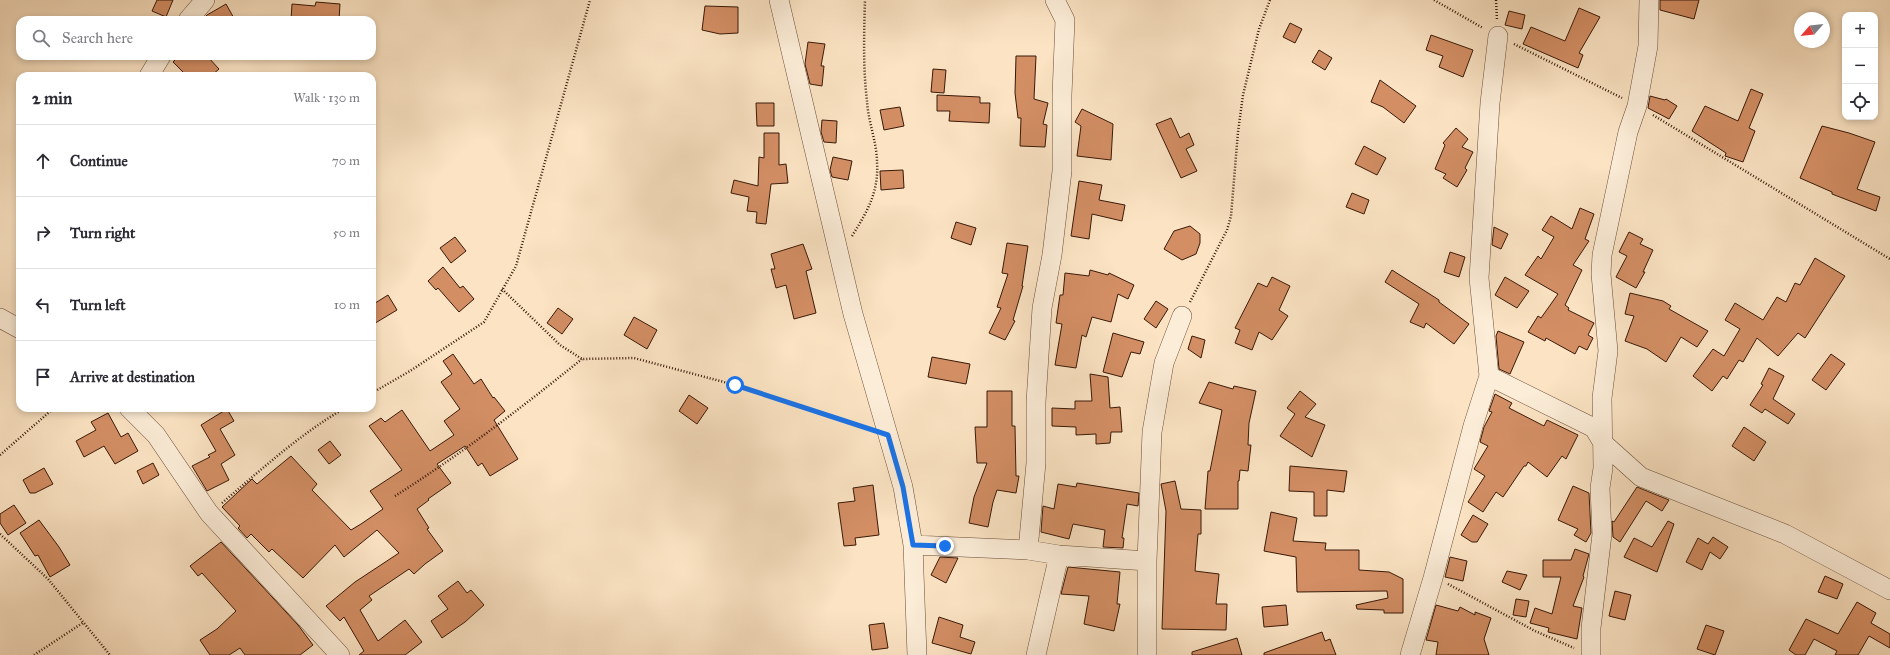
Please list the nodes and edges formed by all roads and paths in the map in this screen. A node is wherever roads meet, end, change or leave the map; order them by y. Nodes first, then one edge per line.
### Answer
1 (205, 0) edge
2 (590, 0) edge
3 (779, 0) edge
4 (865, 0) edge
5 (1055, 0) edge
6 (1270, 0) edge
7 (1434, 0) edge
8 (1649, 0) edge
9 (191, 16) edge
10 (1498, 36) junction
11 (159, 60) edge
12 (151, 72) edge
13 (1637, 106) junction
14 (840, 257) junction
15 (1890, 259) edge
16 (502, 289) junction
17 (1182, 316) joint
18 (0, 318) edge
19 (16, 327) edge
20 (582, 359) junction
21 (1489, 376) junction
22 (376, 391) edge
23 (49, 412) edge
24 (133, 412) edge
25 (339, 412) edge
26 (888, 435) junction
27 (1603, 443) junction
28 (0, 455) edge
29 (395, 496) dead end
30 (209, 513) junction
31 (0, 534) edge
32 (913, 545) junction
33 (1028, 550) junction
34 (1059, 555) junction
35 (1146, 561) junction
36 (1433, 578) junction
37 (1890, 590) edge
38 (84, 622) junction
39 (34, 655) edge
40 (110, 655) edge
41 (340, 655) edge
42 (917, 655) edge
43 (1036, 655) edge
44 (1147, 655) edge
45 (1410, 655) edge
46 (1591, 655) edge

1 - 9 street
2 - 16 path
3 - 14 street
4 - 14 path
5 - 33 street
6 - 17 path
7 - 10 path
8 - 13 street
10 - 13 path
10 - 21 street
11 - 12 street
13 - 15 path
13 - 27 street
14 - 26 street
16 - 20 path
16 - 22 path
17 - 35 street
18 - 19 street
20 - 26 path
20 - 29 path
21 - 27 street
21 - 36 street
23 - 28 path
24 - 30 street
25 - 30 path
26 - 32 street
27 - 37 street
27 - 46 street
30 - 41 street
31 - 38 path
32 - 33 street
32 - 42 street
33 - 34 street
34 - 35 street
34 - 43 street
35 - 44 street
36 - 45 street
36 - 46 path
38 - 39 path
38 - 40 path

